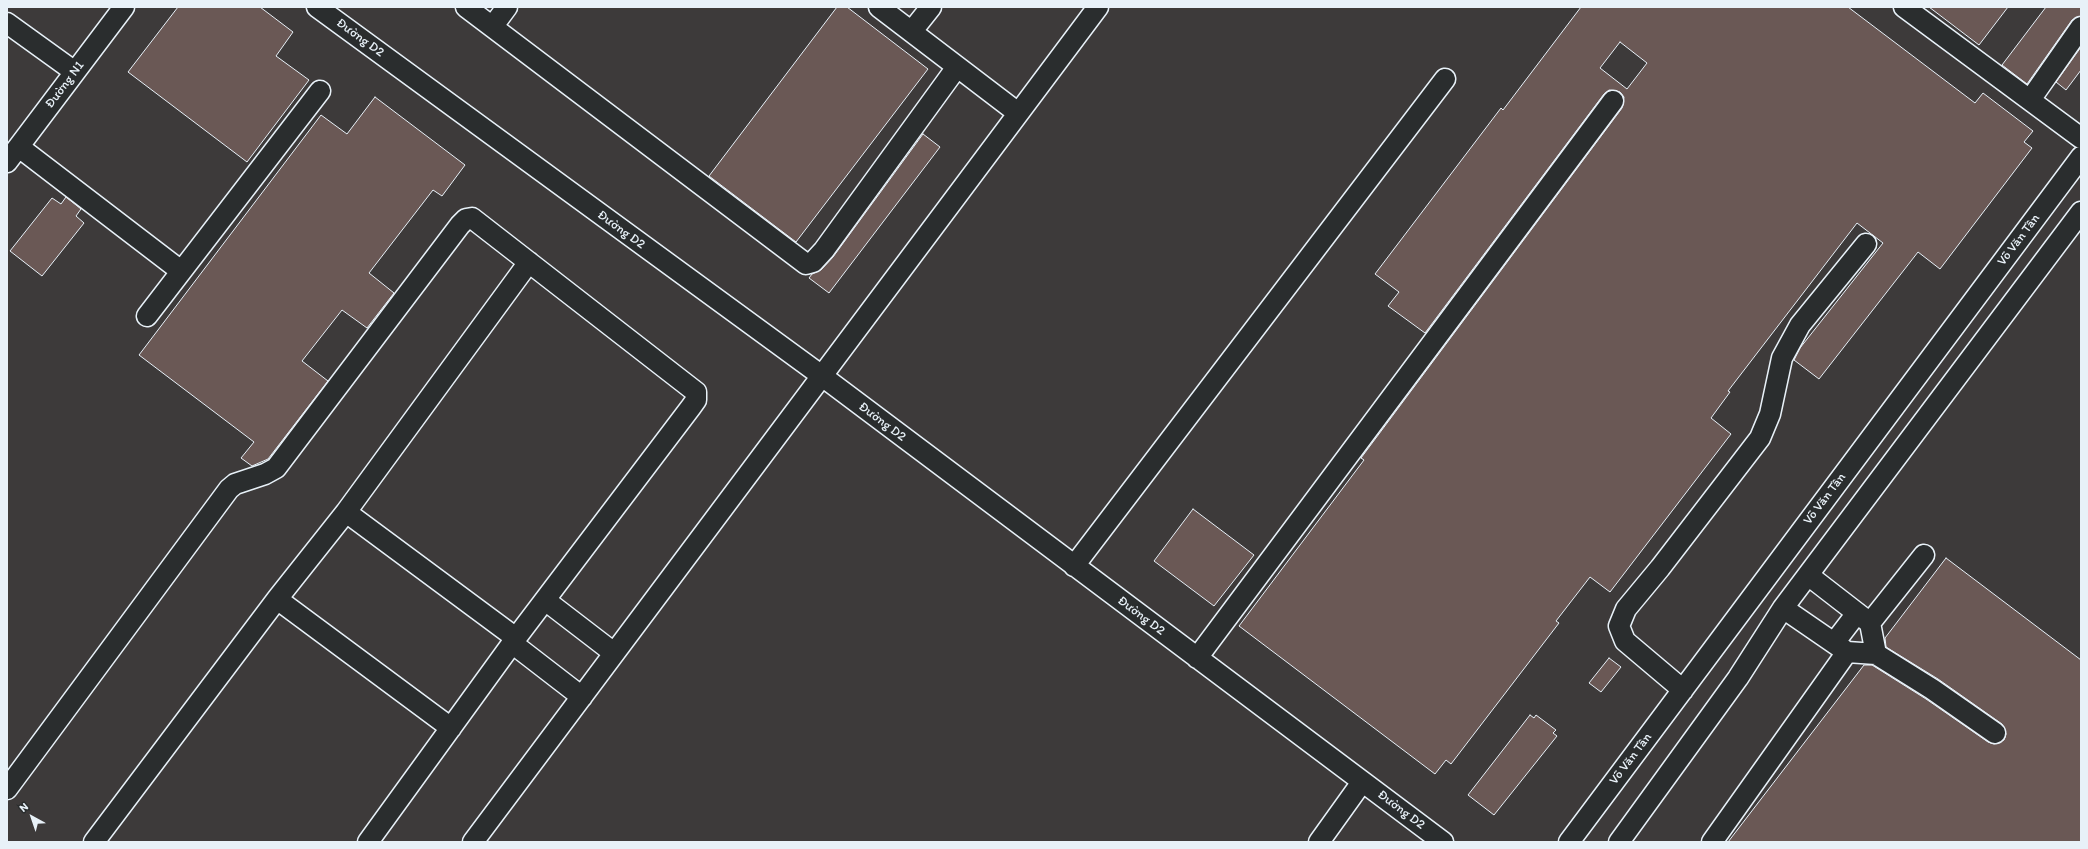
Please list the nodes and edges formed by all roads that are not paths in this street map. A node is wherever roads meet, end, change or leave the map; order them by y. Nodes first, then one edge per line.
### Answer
1 (124, 7) edge
2 (318, 7) edge
3 (466, 7) edge
4 (507, 7) edge
5 (879, 7) edge
6 (930, 7) edge
7 (1098, 7) edge
8 (1904, 7) edge
9 (7, 23) edge
10 (493, 26) junction
11 (2081, 28) edge
12 (912, 31) junction
13 (957, 66) junction
14 (76, 72) junction
15 (1445, 79) dead end
16 (320, 91) dead end
17 (2030, 100) junction
18 (1613, 101) dead end
19 (1018, 113) junction
20 (2081, 138) edge
21 (19, 147) junction
22 (2081, 157) edge
23 (7, 162) edge
24 (2081, 212) edge
25 (1866, 244) dead end
26 (529, 262) junction
27 (182, 271) junction
28 (147, 316) dead end
29 (822, 376) junction
30 (346, 512) junction
31 (1924, 555) dead end
32 (1074, 566) junction
33 (1808, 574) junction
34 (277, 599) junction
35 (545, 600) junction
36 (1783, 608) junction
37 (1863, 618) junction
38 (514, 640) junction
39 (1840, 648) junction
40 (614, 653) junction
41 (1876, 654) junction
42 (1197, 658) junction
43 (1683, 690) junction
44 (582, 696) junction
45 (451, 728) junction
46 (1995, 733) dead end
47 (1362, 782) junction
48 (7, 790) edge
49 (94, 842) edge
50 (368, 842) edge
51 (473, 842) edge
52 (1319, 842) edge
53 (1443, 842) edge
54 (1569, 842) edge
55 (1619, 842) edge
56 (1712, 842) edge

1 - 14 street, Đường N1
2 - 29 street, Đường D2
3 - 10 street
4 - 10 street
5 - 12 street
6 - 12 street
7 - 19 street
8 - 17 street
9 - 14 street
10 - 13 street
11 - 17 street
12 - 13 street
13 - 19 street
14 - 21 street, Đường N1
15 - 32 street
16 - 27 street
17 - 20 street
18 - 42 street
19 - 29 street
21 - 23 street, Đường N1
21 - 27 street
22 - 43 street, Võ Văn Tần
24 - 33 street
25 - 43 street
26 - 30 street
26 - 35 street
26 - 48 street
27 - 28 street
29 - 32 street, Đường D2
29 - 40 street
30 - 34 street
30 - 38 street
31 - 37 street
32 - 42 street, Đường D2
33 - 36 street
33 - 37 street
34 - 45 street
34 - 49 street
35 - 38 street
35 - 40 street
36 - 39 street
36 - 55 street
37 - 39 street
37 - 41 street
38 - 44 street
38 - 45 street
39 - 41 street
39 - 56 street
40 - 44 street
41 - 46 street
42 - 47 street, Đường D2
43 - 54 street, Võ Văn Tần
44 - 51 street
45 - 50 street
47 - 52 street
47 - 53 street, Đường D2

